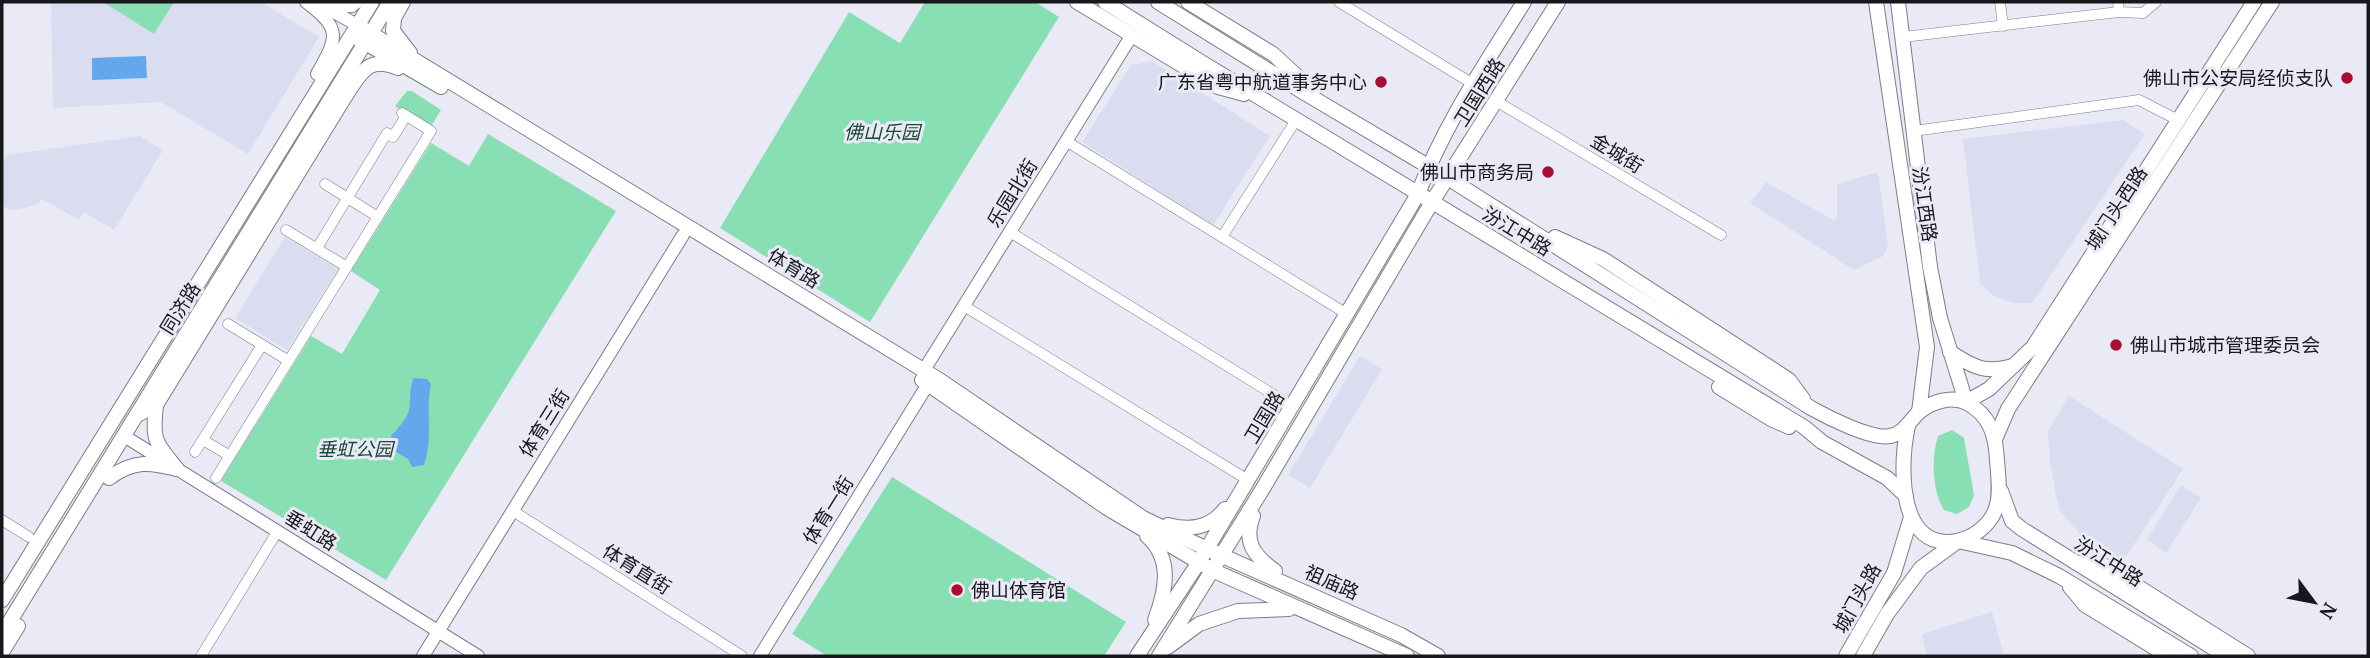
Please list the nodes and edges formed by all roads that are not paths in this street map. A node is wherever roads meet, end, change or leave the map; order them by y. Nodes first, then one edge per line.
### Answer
1 (306, 2) edge
2 (315, 2) edge
3 (320, 2) edge
4 (357, 2) edge
5 (372, 2) edge
6 (390, 2) edge
7 (404, 2) edge
8 (1077, 2) edge
9 (1105, 2) edge
10 (1158, 2) edge
11 (1188, 2) edge
12 (1339, 2) edge
13 (1524, 2) edge
14 (1558, 2) edge
15 (1876, 2) edge
16 (1898, 2) edge
17 (2000, 2) edge
18 (2156, 2) edge
19 (2254, 2) edge
20 (2272, 2) edge
21 (2119, 7) edge
22 (330, 14) junction
23 (2003, 26) junction
24 (355, 30) junction
25 (1132, 35) junction
26 (1903, 37) junction
27 (368, 38) junction
28 (317, 74) dead end
29 (427, 74) junction
30 (345, 77) junction
31 (1473, 84) junction
32 (346, 95) junction
33 (1262, 99) junction
34 (1496, 101) junction
35 (1335, 111) junction
36 (1296, 120) junction
37 (2178, 120) junction
38 (1914, 131) junction
39 (1066, 141) junction
40 (1428, 166) junction
41 (1448, 178) junction
42 (325, 184) dead end
43 (1418, 194) junction
44 (348, 198) junction
45 (1432, 202) junction
46 (378, 216) junction
47 (286, 230) dead end
48 (1010, 232) junction
49 (683, 235) junction
50 (1721, 235) dead end
51 (1222, 237) junction
52 (317, 248) junction
53 (347, 267) junction
54 (964, 306) junction
55 (1347, 314) junction
56 (228, 324) dead end
57 (262, 345) junction
58 (1950, 352) junction
59 (289, 361) junction
60 (2014, 365) junction
61 (926, 377) junction
62 (1966, 402) junction
63 (156, 405) junction
64 (1292, 406) junction
65 (1919, 412) junction
66 (138, 414) junction
67 (1908, 426) junction
68 (124, 436) junction
69 (1996, 437) junction
70 (203, 440) junction
71 (195, 452) dead end
72 (230, 456) junction
73 (110, 459) junction
74 (177, 469) junction
75 (1998, 477) junction
76 (109, 478) junction
77 (216, 478) dead end
78 (1247, 482) junction
79 (1262, 490) junction
80 (1906, 496) junction
81 (513, 511) junction
82 (1911, 517) junction
83 (2, 520) edge
84 (1135, 521) junction
85 (277, 532) junction
86 (29, 537) dead end
87 (1958, 541) junction
88 (1203, 556) junction
89 (1223, 556) junction
90 (2074, 563) junction
91 (1214, 570) junction
92 (2059, 576) junction
93 (1296, 587) junction
94 (2, 600) edge
95 (1303, 610) junction
96 (438, 631) junction
97 (2, 634) edge
98 (1147, 642) junction
99 (2, 652) edge
100 (1160, 654) edge
101 (201, 656) edge
102 (423, 656) edge
103 (478, 656) edge
104 (743, 656) edge
105 (760, 656) edge
106 (1137, 656) edge
107 (1407, 656) edge
108 (1438, 656) edge
109 (1846, 656) edge
110 (1863, 656) edge
111 (2168, 656) edge
112 (2191, 656) edge
113 (2226, 656) edge
114 (2248, 656) edge

1 - 22 street
2 - 22 street
3 - 4 street
5 - 24 main road, 同济路
6 - 27 main road, 同济路
7 - 29 main road
8 - 25 main road
9 - 33 main road, 汾江中路
10 - 35 main road, 汾江中路
11 - 35 main road
12 - 31 street
13 - 31 main road, 卫国西路
14 - 34 main road, 卫国西路
15 - 65 main road, 汾江西路
16 - 26 main road, 汾江西路
17 - 23 street
18 - 21 street
19 - 37 main road, 城门头西路
20 - 69 main road, 城门头西路
21 - 23 street
22 - 24 street, 体育路
22 - 28 street
23 - 26 street
24 - 27 main road, 体育路
24 - 94 main road, 同济路
25 - 33 main road
25 - 39 street, 乐园北街
26 - 38 main road, 汾江西路
27 - 29 main road, 体育路
27 - 30 main road, 同济路
29 - 32 main road
29 - 49 main road, 体育路
29 - 61 main road, 体育路
30 - 32 main road
30 - 66 main road, 同济路
31 - 40 main road, 卫国西路
32 - 63 main road
33 - 36 main road, 汾江中路
34 - 41 main road, 卫国西路
34 - 50 street, 金城街
35 - 40 main road, 汾江中路
36 - 43 main road, 汾江中路
36 - 51 street
37 - 38 street
37 - 60 main road, 城门头西路
38 - 58 main road, 汾江西路
39 - 48 street, 乐园北街
39 - 51 street
40 - 41 main road, 汾江中路
40 - 43 main road, 卫国西路
41 - 45 main road, 卫国西路
41 - 67 main road, 汾江中路
42 - 44 street
43 - 45 main road, 汾江中路
43 - 55 main road, 卫国路
44 - 46 street
44 - 46 street
44 - 52 street
45 - 79 main road, 卫国路
45 - 80 main road, 汾江中路
46 - 53 street
47 - 52 street
48 - 54 street, 乐园北街
48 - 64 street
49 - 61 main road, 体育路
49 - 81 street, 体育三街
51 - 55 street
52 - 53 street
53 - 59 street
54 - 61 street, 乐园北街
54 - 78 street
55 - 64 main road, 卫国路
56 - 57 street
57 - 59 street
57 - 70 street
58 - 60 main road
58 - 62 main road, 汾江西路
59 - 72 street
60 - 62 main road, 城门头西路
61 - 84 main road, 体育路
61 - 105 street, 体育一街
62 - 65 main road
62 - 69 main road
63 - 66 main road
63 - 74 main road
64 - 78 main road, 卫国路
65 - 67 main road
66 - 68 main road, 同济路
67 - 80 main road
68 - 73 main road, 同济路
68 - 74 street, 垂虹路
69 - 75 main road
70 - 71 street
70 - 72 street
72 - 77 street
73 - 76 main road
73 - 97 main road, 同济路
74 - 76 main road
74 - 85 street, 垂虹路
75 - 87 main road
75 - 90 main road, 汾江中路
76 - 99 main road
78 - 84 main road
78 - 88 main road, 卫国路
79 - 89 main road
79 - 93 main road
80 - 82 main road
81 - 96 street, 体育三街
81 - 104 street, 体育直街
82 - 87 main road
82 - 109 main road, 城门头路
83 - 86 street
84 - 88 main road, 体育路
84 - 98 main road
85 - 96 street, 垂虹路
85 - 101 street
87 - 92 main road, 汾江中路
87 - 110 main road, 城门头路
88 - 89 main road, 祖庙路
88 - 91 main road, 祖庙路
88 - 98 main road, 卫国路
89 - 91 main road
89 - 93 main road, 祖庙路
90 - 113 main road, 汾江中路
90 - 114 main road
91 - 95 main road, 祖庙路
91 - 100 main road
92 - 111 main road
92 - 112 main road, 汾江中路
93 - 108 main road, 祖庙路
95 - 100 main road
95 - 107 main road, 祖庙路
96 - 102 street, 体育三街
96 - 103 street, 垂虹路
98 - 106 main road, 卫国路

